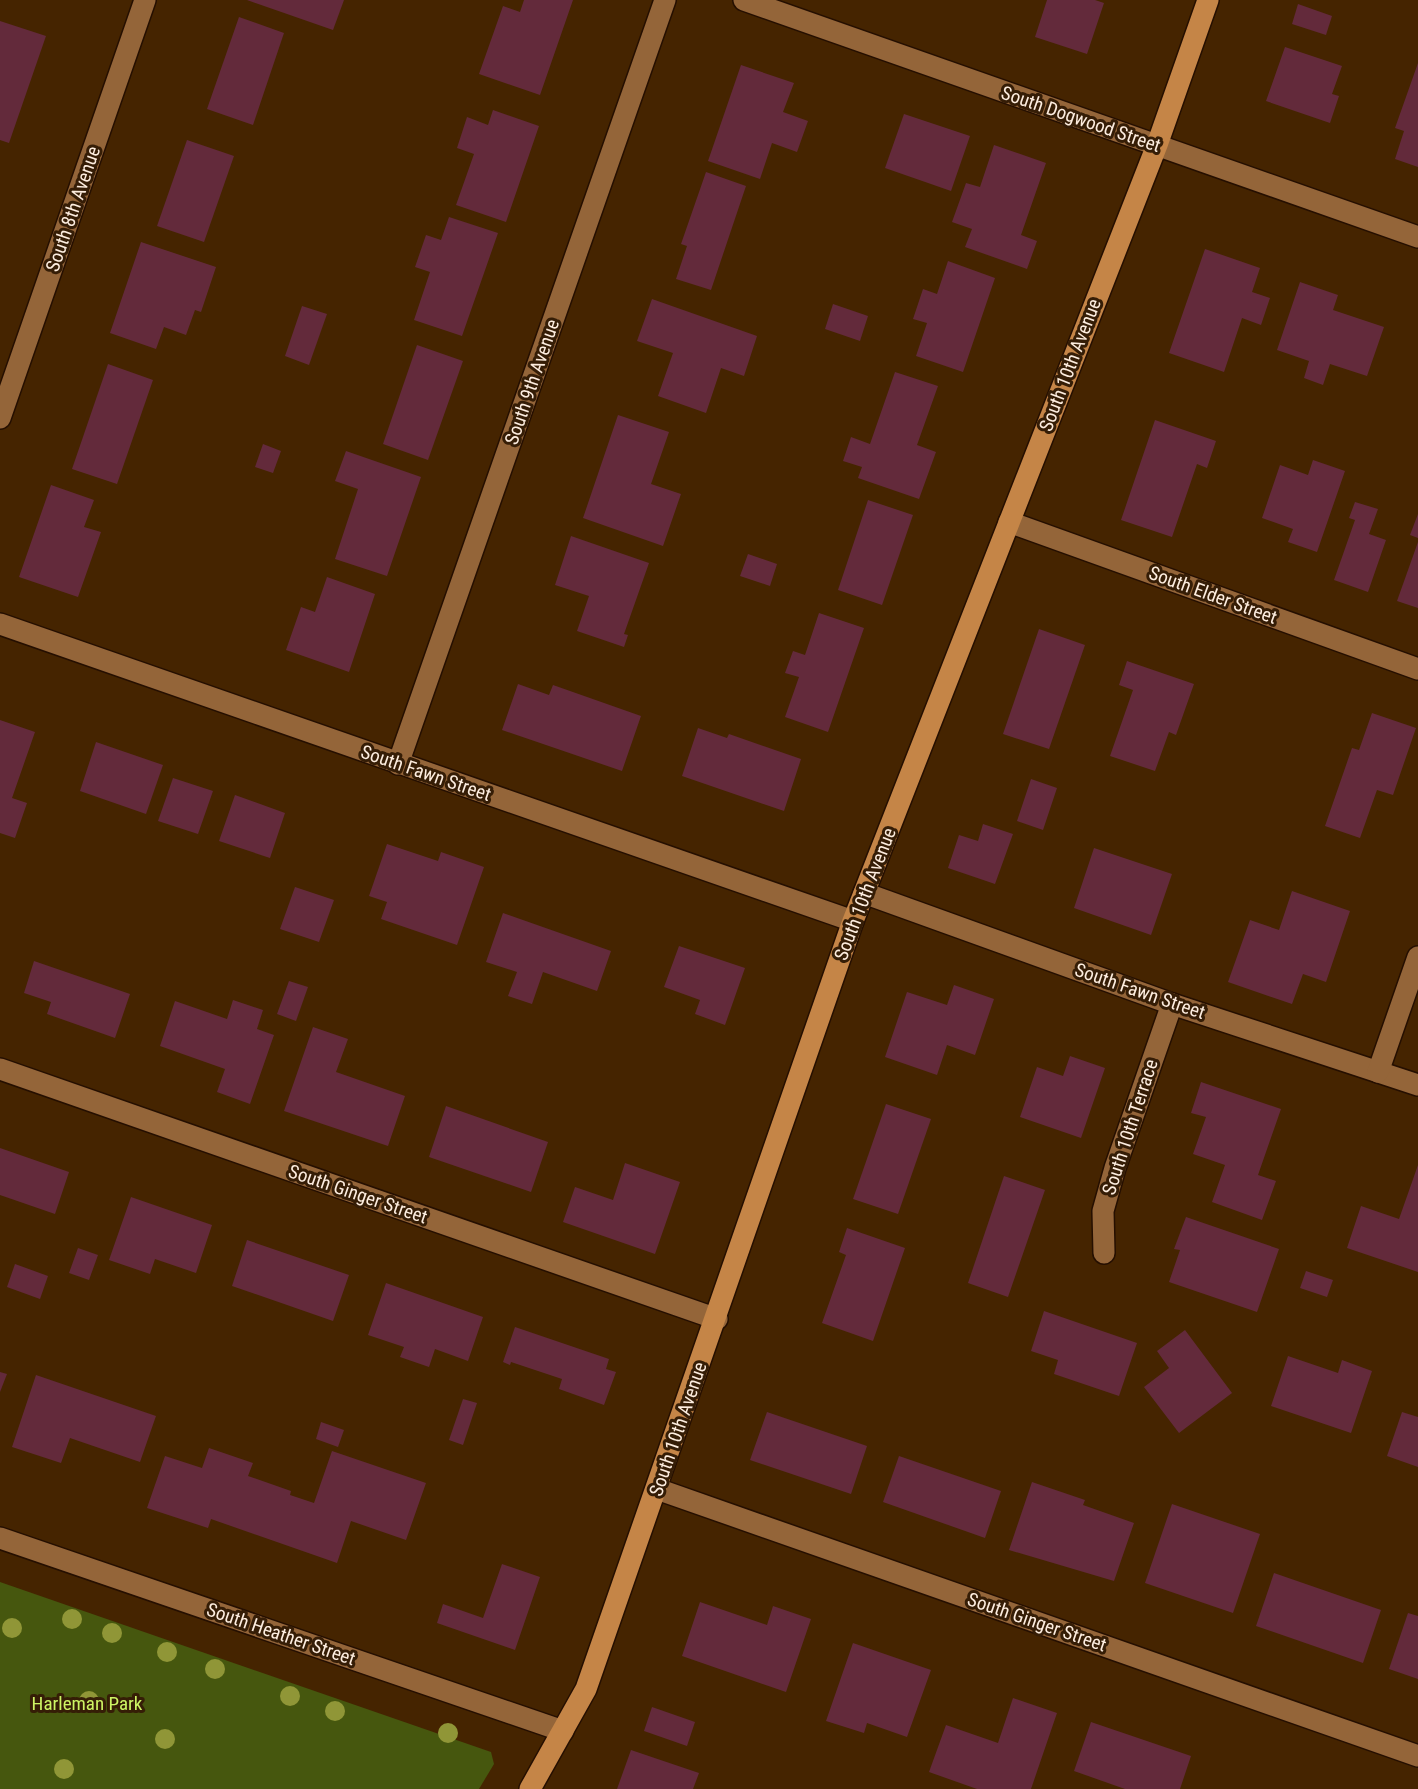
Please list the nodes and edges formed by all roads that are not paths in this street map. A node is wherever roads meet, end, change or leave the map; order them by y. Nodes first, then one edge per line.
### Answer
1 (145, 0) edge
2 (666, 0) edge
3 (744, 0) edge
4 (1208, 0) edge
5 (1157, 145) junction
6 (1418, 237) edge
7 (0, 418) edge
8 (1009, 522) junction
9 (0, 624) edge
10 (1418, 669) edge
11 (398, 764) junction
12 (864, 892) junction
13 (853, 921) junction
14 (1418, 957) edge
15 (1172, 1004) junction
16 (0, 1069) edge
17 (1378, 1072) junction
18 (1418, 1085) edge
19 (1104, 1253) dead end
20 (717, 1319) junction
21 (657, 1489) junction
22 (0, 1538) edge
23 (563, 1731) junction
24 (1418, 1756) edge
25 (530, 1789) edge

1 - 7 street, South 8th Avenue
2 - 11 street, South 9th Avenue
3 - 5 street, South Dogwood Street
4 - 5 main road, South 10th Avenue
5 - 6 street, South Dogwood Street
5 - 8 main road, South 10th Avenue
8 - 10 street, South Elder Street
8 - 12 main road, South 10th Avenue
9 - 11 street, South Fawn Street
11 - 13 street, South Fawn Street
12 - 13 main road, South 10th Avenue
12 - 15 street, South Fawn Street
13 - 20 main road, South 10th Avenue
14 - 17 street
15 - 17 street, South Fawn Street
15 - 19 street, South 10th Terrace
16 - 20 street, South Ginger Street
17 - 18 street, South Fawn Street
20 - 21 main road, South 10th Avenue
21 - 23 main road, South 10th Avenue
21 - 24 street, South Ginger Street
22 - 23 street, South Heather Street
23 - 25 main road, South 10th Avenue

